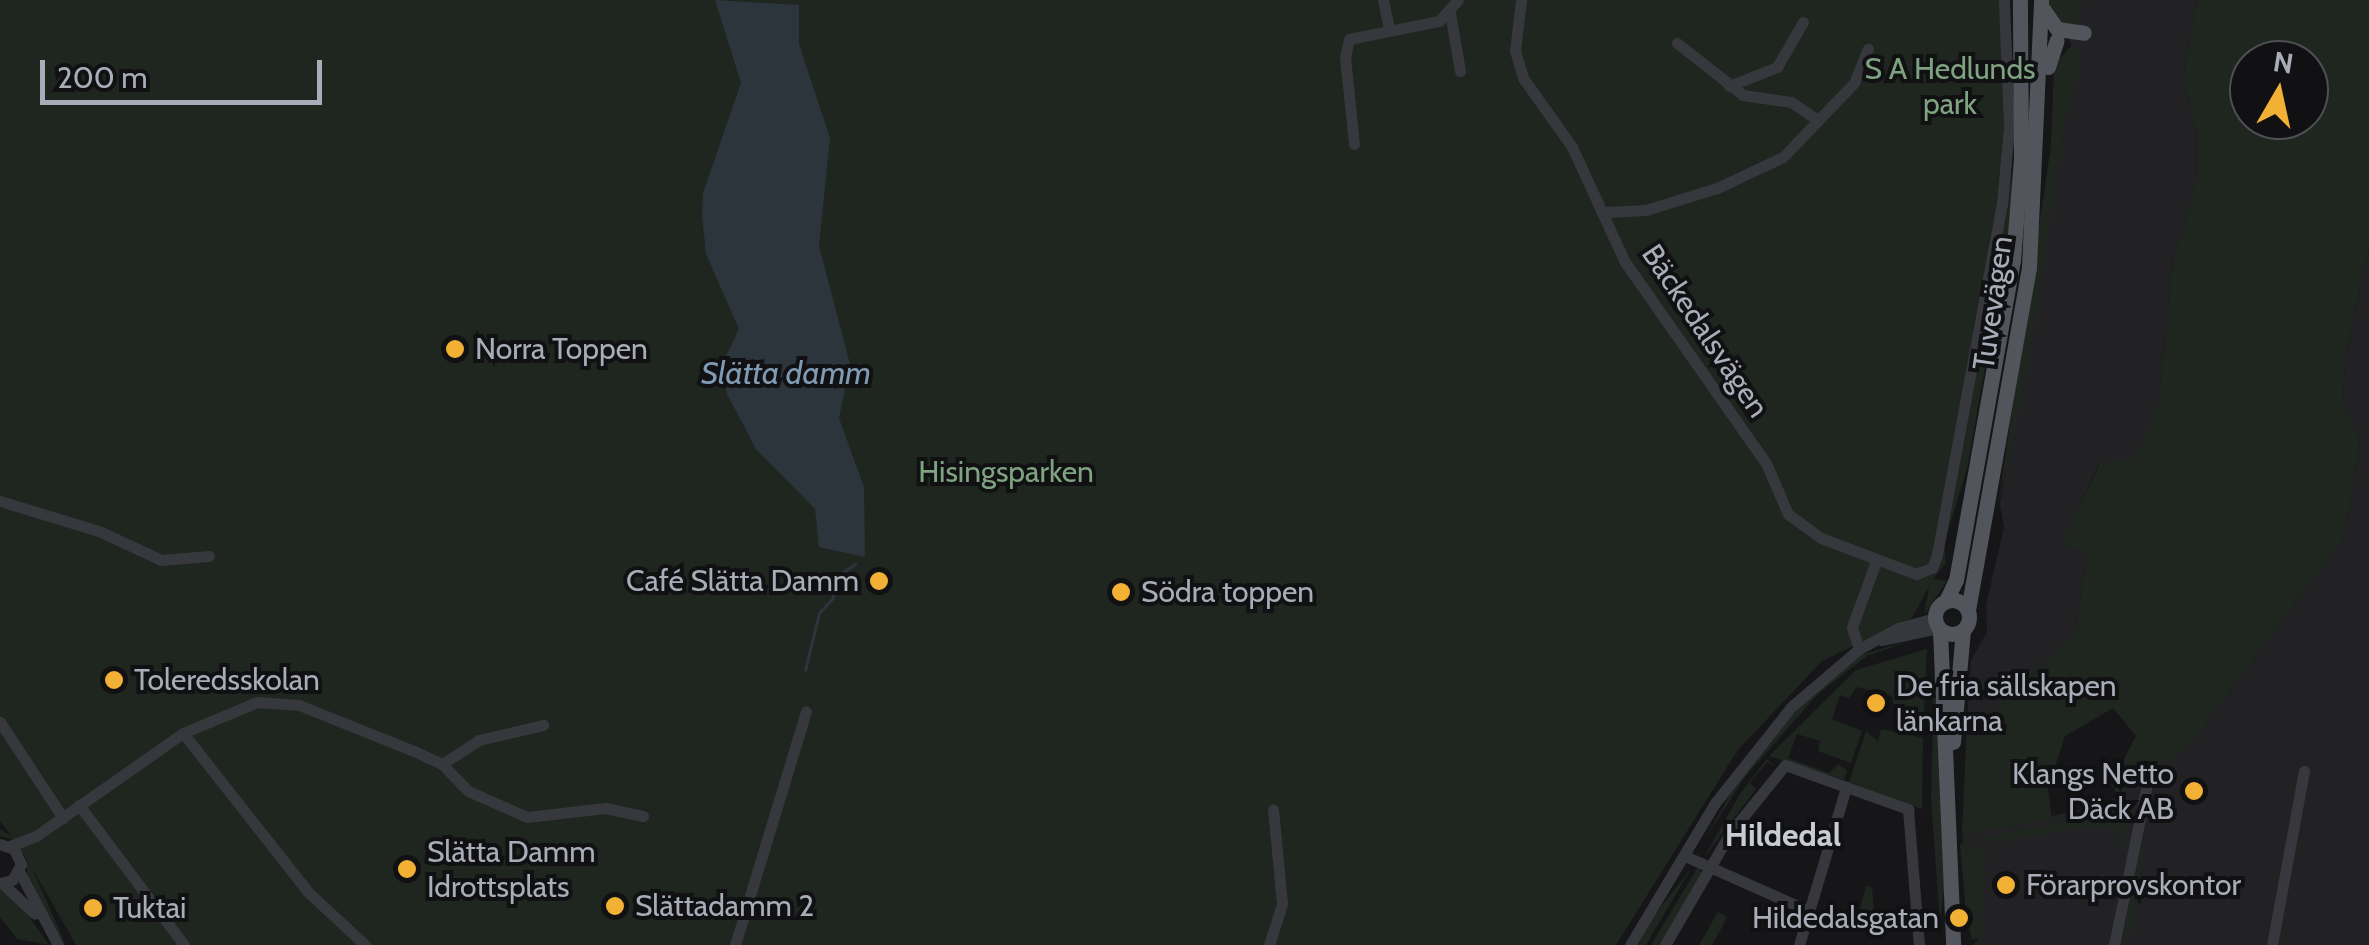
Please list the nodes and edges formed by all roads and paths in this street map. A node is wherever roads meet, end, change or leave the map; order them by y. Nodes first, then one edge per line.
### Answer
1 (1383, 0) edge
2 (1458, 0) edge
3 (1520, 0) edge
4 (2004, 0) edge
5 (2020, 0) edge
6 (2028, 0) edge
7 (2041, 0) edge
8 (1450, 13) junction
9 (1802, 22) dead end
10 (1389, 28) junction
11 (2064, 37) junction
12 (1676, 44) dead end
13 (1868, 49) dead end
14 (1460, 71) dead end
15 (1728, 86) junction
16 (1818, 120) junction
17 (1354, 144) dead end
18 (1606, 212) junction
19 (0, 502) edge
20 (209, 556) dead end
21 (1876, 561) junction
22 (1946, 601) junction
23 (1968, 610) junction
24 (1938, 625) junction
25 (1963, 630) junction
26 (1859, 649) junction
27 (806, 712) dead end
28 (0, 722) edge
29 (544, 725) dead end
30 (183, 732) junction
31 (1950, 761) junction
32 (442, 764) junction
33 (2304, 771) dead end
34 (2148, 780) dead end
35 (1846, 786) junction
36 (78, 805) junction
37 (1273, 810) dead end
38 (643, 816) dead end
39 (63, 818) junction
40 (36, 836) junction
41 (3, 844) edge
42 (1685, 856) junction
43 (20, 868) junction
44 (1710, 869) junction
45 (1952, 874) junction
46 (1, 883) edge
47 (1809, 910) junction
48 (46, 928) junction
49 (58, 945) edge
50 (184, 945) edge
51 (365, 945) edge
52 (735, 945) edge
53 (1268, 945) edge
54 (1630, 945) edge
55 (1665, 945) edge
56 (1799, 945) edge
57 (1919, 945) edge
58 (1953, 945) edge
59 (1964, 945) edge
60 (2114, 945) edge
61 (2272, 945) edge

1 - 10 street
2 - 8 street
3 - 18 street, Bäckedalsvägen
4 - 21 street, Bäckedalsvägen
5 - 22 main road, Tuvevägen
6 - 11 main road
7 - 11 main road
7 - 11 main road
8 - 10 street
8 - 14 street
9 - 15 street
10 - 17 street
11 - 23 main road, Tuvevägen
12 - 15 street
13 - 16 street
15 - 16 street
16 - 18 street
18 - 21 street, Bäckedalsvägen
19 - 20 street
21 - 26 street
22 - 23 main road
22 - 24 main road, Tuvevägen
23 - 25 main road, Tuvevägen
24 - 25 main road
24 - 26 street
24 - 31 main road, Tuvevägen
25 - 31 main road, Tuvevägen
26 - 42 street
27 - 52 street
28 - 39 street
29 - 32 street
30 - 32 street
30 - 36 street
30 - 51 street
31 - 45 main road, Tuvevägen
32 - 38 street
33 - 61 street
34 - 60 street
35 - 44 street
35 - 47 street
35 - 57 street
36 - 39 street
36 - 50 street
37 - 53 street
39 - 40 street
40 - 41 street
40 - 43 street
41 - 43 street
42 - 44 street
42 - 54 street
43 - 46 street
43 - 48 street
44 - 47 street
44 - 55 street
45 - 58 main road, Tuvevägen
45 - 59 main road, Tuvevägen
46 - 48 street
47 - 56 street
48 - 49 street

